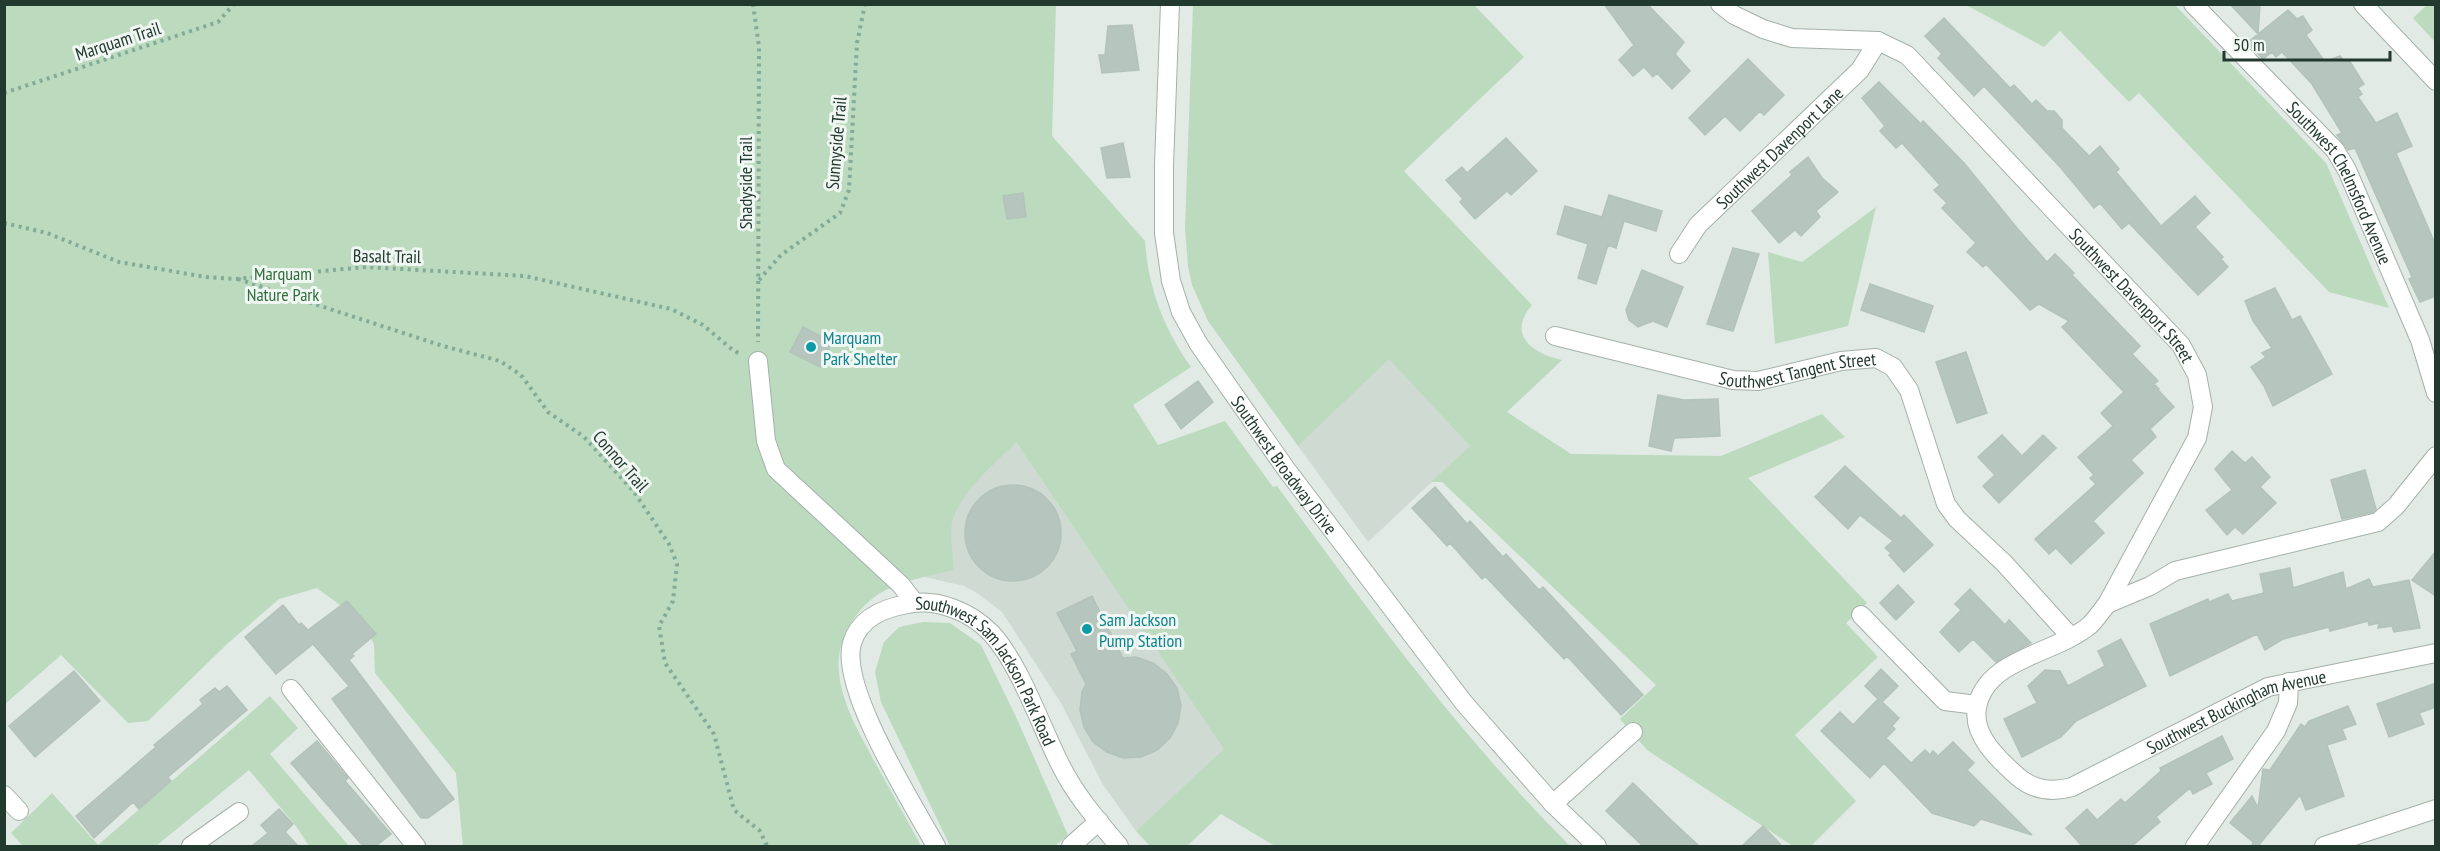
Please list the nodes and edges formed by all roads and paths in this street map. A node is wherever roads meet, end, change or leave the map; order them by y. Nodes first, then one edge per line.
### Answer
1 (234, 4) edge
2 (753, 4) edge
3 (866, 4) edge
4 (1170, 4) edge
5 (1720, 4) edge
6 (2193, 4) edge
7 (2363, 4) edge
8 (1878, 41) junction
9 (2436, 81) edge
10 (4, 93) edge
11 (4, 223) edge
12 (1679, 254) dead end
13 (236, 279) junction
14 (759, 280) junction
15 (1555, 336) dead end
16 (758, 361) junction
17 (2436, 393) edge
18 (2436, 456) edge
19 (914, 602) junction
20 (2107, 604) junction
21 (1861, 615) dead end
22 (2070, 636) junction
23 (2436, 653) edge
24 (2289, 682) junction
25 (291, 689) dead end
26 (1977, 705) junction
27 (1633, 732) dead end
28 (4, 795) edge
29 (1553, 804) junction
30 (2436, 809) edge
31 (19, 811) dead end
32 (239, 812) dead end
33 (1099, 821) junction
34 (191, 846) edge
35 (416, 846) edge
36 (767, 846) edge
37 (936, 846) edge
38 (1071, 846) edge
39 (1119, 846) edge
40 (1596, 846) edge
41 (2195, 846) edge
42 (2324, 846) edge

1 - 10 path, Marquam Trail
2 - 14 path, Shadyside Trail
3 - 14 path, Sunnyside Trail
4 - 29 street, Southwest Broadway Drive
5 - 8 street, Southwest Davenport Street
6 - 17 street, Southwest Chelmsford Avenue
7 - 9 street
8 - 12 street, Southwest Davenport Lane
8 - 20 street, Southwest Davenport Street
11 - 13 path, Basalt Trail
13 - 16 path, Basalt Trail
13 - 36 path, Connor Trail
14 - 16 path, Shadyside Trail
15 - 22 street, Southwest Tangent Street
16 - 19 street
18 - 20 street
19 - 33 street, Southwest Sam Jackson Park Road
19 - 37 street, Southwest Sam Jackson Park Road
20 - 22 street, Southwest Davenport Street
21 - 26 street
22 - 26 street, Southwest Davenport Street
23 - 24 street, Southwest Buckingham Avenue
24 - 26 street, Southwest Buckingham Avenue
24 - 41 street
25 - 35 street
27 - 29 street
28 - 31 street
29 - 40 street, Southwest Broadway Drive
30 - 42 street
32 - 34 street
33 - 38 street
33 - 39 street, Southwest Sam Jackson Park Road

